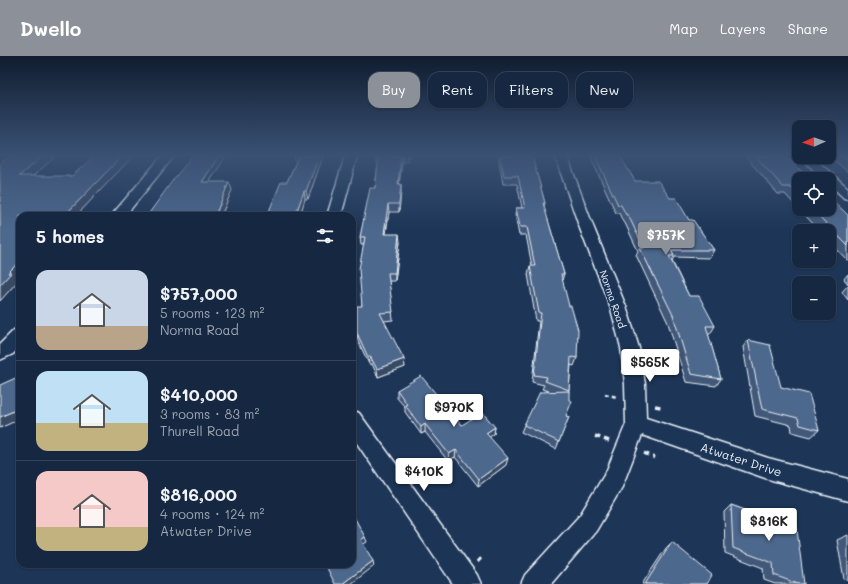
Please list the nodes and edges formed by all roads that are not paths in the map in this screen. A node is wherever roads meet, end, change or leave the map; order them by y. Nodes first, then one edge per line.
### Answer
1 (147, 181) edge
2 (344, 181) edge
3 (570, 181) edge
4 (831, 181) edge
5 (848, 196) edge
6 (121, 212) edge
7 (335, 212) edge
8 (16, 340) edge
9 (0, 353) edge
10 (636, 424) junction
11 (356, 425) edge
12 (848, 490) edge
13 (468, 584) edge
14 (534, 584) edge

1 - 6 street
2 - 7 street
3 - 10 street, Norma Road
4 - 5 street
8 - 9 street
10 - 12 street, Atwater Drive
10 - 14 street, Norma Road
11 - 13 street

